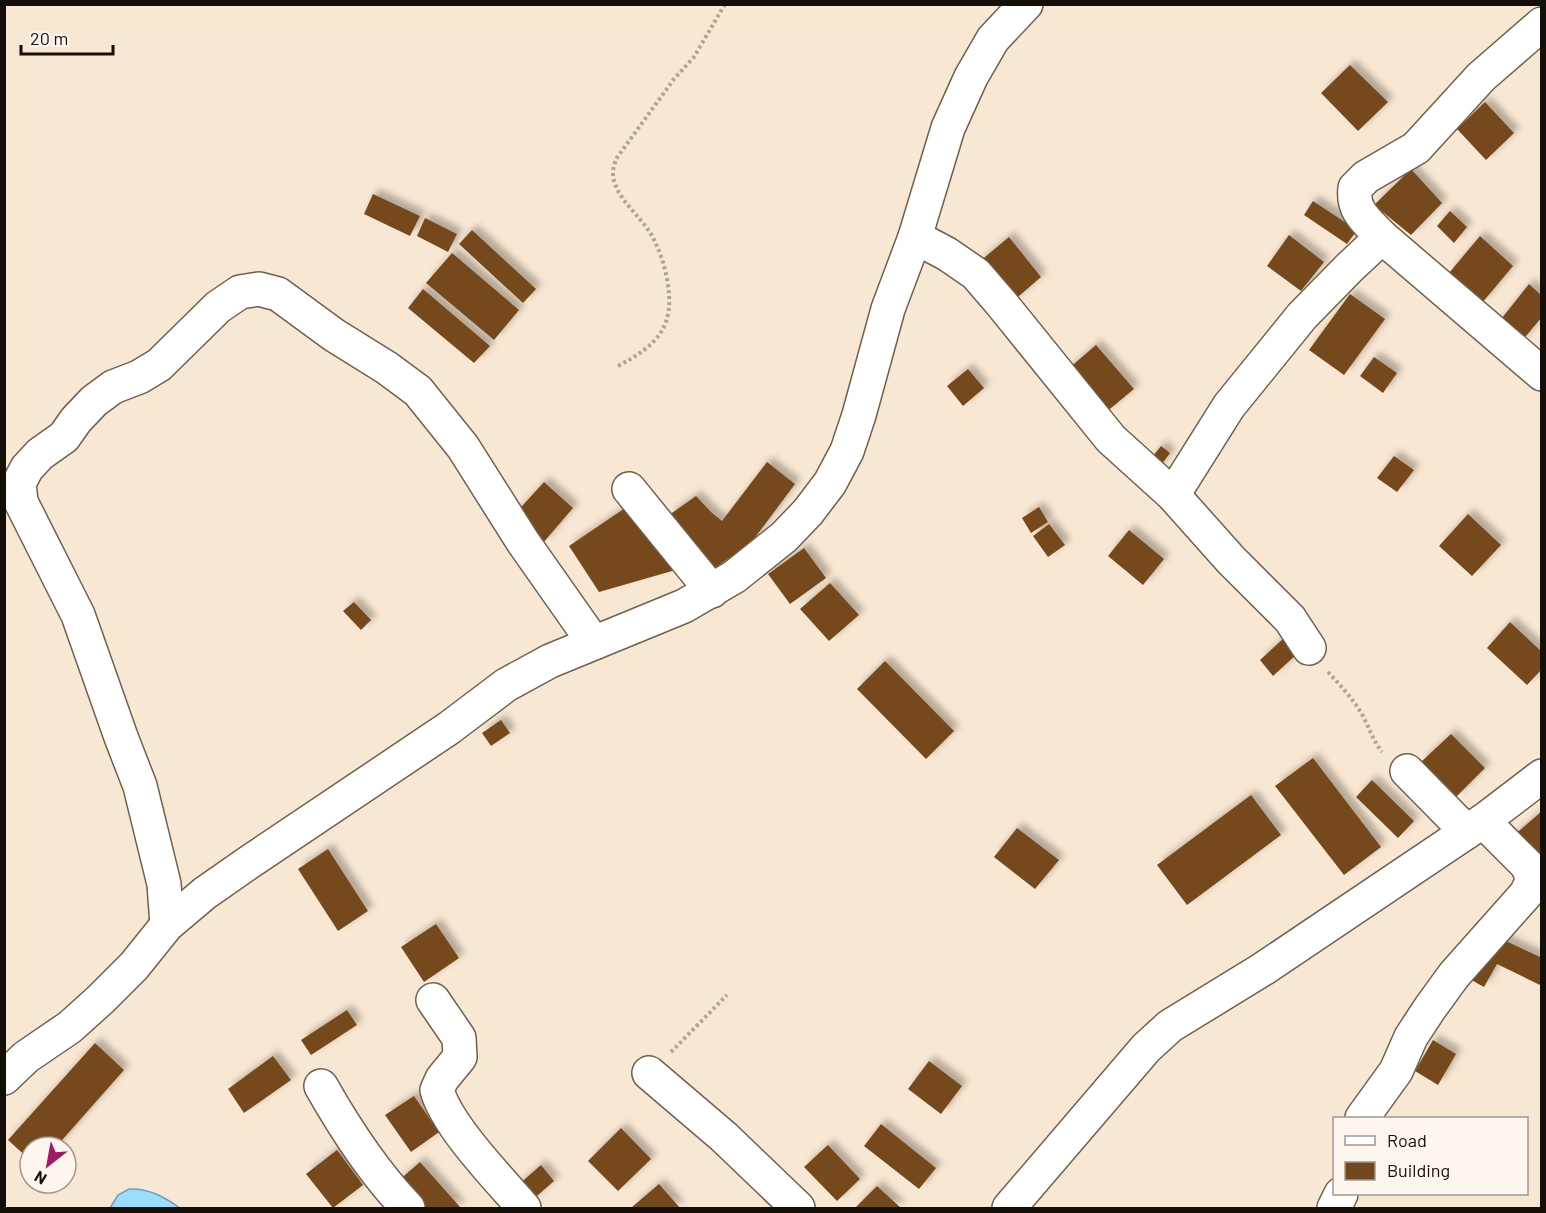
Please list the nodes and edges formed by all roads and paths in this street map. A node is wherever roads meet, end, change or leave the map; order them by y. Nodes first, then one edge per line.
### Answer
1 (725, 4) edge
2 (1026, 4) edge
3 (1542, 24) edge
4 (915, 237) junction
5 (1382, 237) junction
6 (618, 366) dead end
7 (1542, 374) edge
8 (629, 489) dead end
9 (1173, 495) junction
10 (712, 591) junction
11 (594, 643) junction
12 (1309, 648) joint
13 (1407, 771) joint
14 (1542, 776) edge
15 (1475, 826) junction
16 (167, 925) junction
17 (728, 995) dead end
18 (434, 1000) dead end
19 (649, 1073) joint
20 (4, 1078) edge
21 (321, 1086) dead end
22 (1363, 1117) edge
23 (1341, 1195) edge
24 (408, 1209) edge
25 (524, 1209) edge
26 (798, 1209) edge
27 (1009, 1209) edge
28 (1334, 1209) edge

1 - 6 path
2 - 4 street
3 - 5 street
4 - 9 street
4 - 10 street
5 - 7 street
5 - 9 street
8 - 10 street
9 - 12 street
10 - 11 street
11 - 16 street
11 - 16 street
12 - 13 path
13 - 15 street
14 - 15 street
15 - 22 street
15 - 27 street
16 - 20 street
17 - 19 path
18 - 25 street
19 - 26 street
21 - 24 street
23 - 28 street

